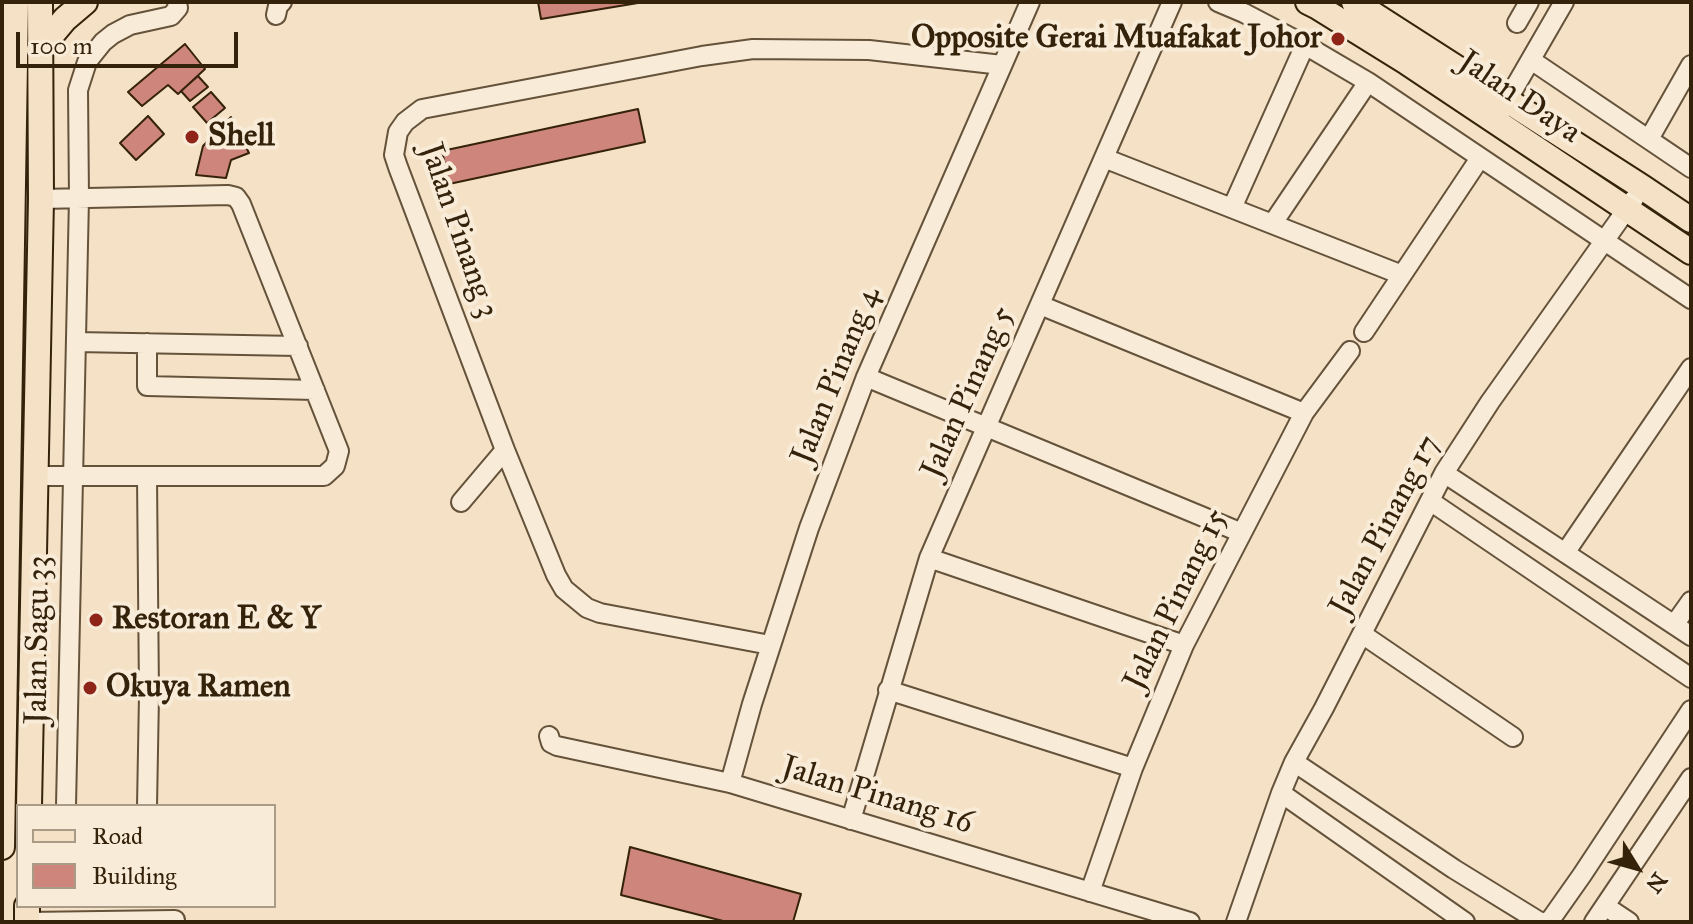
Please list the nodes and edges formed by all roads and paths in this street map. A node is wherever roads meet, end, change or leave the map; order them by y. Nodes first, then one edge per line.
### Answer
1 (85, 2) edge
2 (177, 2) edge
3 (1030, 2) edge
4 (1172, 2) edge
5 (1218, 2) edge
6 (1308, 2) edge
7 (1354, 2) edge
8 (1529, 2) edge
9 (1564, 2) edge
10 (23, 3) edge
11 (1517, 23) dead end
12 (8, 36) edge
13 (1305, 45) junction
14 (39, 50) junction
15 (1531, 60) junction
16 (1002, 65) junction
17 (1691, 65) edge
18 (1368, 82) junction
19 (1502, 110) junction
20 (8, 139) edge
21 (1649, 139) junction
22 (1104, 158) junction
23 (1480, 158) junction
24 (1691, 168) edge
25 (7, 183) edge
26 (1642, 187) junction
27 (79, 198) junction
28 (41, 199) junction
29 (1232, 208) junction
30 (1628, 208) junction
31 (1691, 220) edge
32 (1273, 223) junction
33 (1604, 241) junction
34 (1691, 252) edge
35 (1402, 275) junction
36 (6, 288) edge
37 (1691, 299) edge
38 (1040, 305) junction
39 (1364, 332) dead end
40 (76, 342) junction
41 (147, 343) junction
42 (298, 346) junction
43 (1350, 351) dead end
44 (1691, 368) edge
45 (866, 377) junction
46 (6, 382) edge
47 (315, 390) junction
48 (1304, 413) junction
49 (987, 426) junction
50 (505, 450) junction
51 (1444, 473) junction
52 (35, 476) junction
53 (73, 476) junction
54 (147, 477) junction
55 (1430, 501) junction
56 (461, 502) dead end
57 (1242, 533) junction
58 (4, 550) edge
59 (1565, 553) junction
60 (929, 558) junction
61 (1691, 601) edge
62 (1674, 625) junction
63 (1362, 634) junction
64 (1691, 636) edge
65 (770, 645) junction
66 (1184, 645) junction
67 (4, 646) edge
68 (1691, 678) edge
69 (888, 690) junction
70 (1691, 710) edge
71 (549, 736) dead end
72 (1513, 737) dead end
73 (1294, 762) junction
74 (1133, 768) junction
75 (730, 783) junction
76 (1688, 789) edge
77 (1281, 793) junction
78 (29, 804) edge
79 (66, 804) edge
80 (147, 804) edge
81 (851, 820) junction
82 (2, 847) edge
83 (1090, 892) junction
84 (63, 913) edge
85 (1600, 914) edge
86 (146, 916) edge
87 (175, 920) edge
88 (27, 922) edge
89 (1190, 922) edge
90 (1236, 922) edge
91 (1465, 922) edge
92 (1540, 922) edge
93 (1546, 922) edge
94 (1629, 922) edge

1 - 14 main road
2 - 27 street, Jalan Sagu 33
3 - 16 street, Jalan Pinang 4
4 - 22 street, Jalan Pinang 5
5 - 13 street
6 - 19 main road, Jalan Daya
7 - 19 main road, Jalan Daya
8 - 11 street
9 - 15 street
10 - 12 main road
10 - 14 main road
12 - 20 main road
13 - 18 street
13 - 29 street
14 - 28 main road
15 - 19 street
15 - 21 street
16 - 45 street, Jalan Pinang 4
16 - 50 street, Jalan Pinang 3
17 - 21 street
18 - 23 street
18 - 32 street
19 - 26 main road, Jalan Daya
19 - 30 main road, Jalan Daya
20 - 25 main road
21 - 24 street
22 - 29 street
22 - 38 street, Jalan Pinang 5
23 - 33 street
23 - 35 street
25 - 36 main road
26 - 30 street, Jalan Pinang 17
26 - 31 main road, Jalan Daya
27 - 28 street
27 - 40 street, Jalan Sagu 33
27 - 42 street
28 - 52 main road
29 - 32 street
30 - 33 street, Jalan Pinang 17
30 - 34 main road, Jalan Daya
32 - 35 street
33 - 37 street
33 - 51 street, Jalan Pinang 17
35 - 39 street
36 - 46 main road
38 - 48 street
38 - 49 street, Jalan Pinang 5
40 - 41 street
40 - 53 street, Jalan Sagu 33
41 - 42 street
41 - 47 street
42 - 47 street
43 - 48 street, Jalan Pinang 15
44 - 59 street
45 - 49 street
45 - 65 street, Jalan Pinang 4
46 - 58 main road
47 - 54 street
48 - 57 street, Jalan Pinang 15
49 - 57 street
49 - 60 street, Jalan Pinang 5
50 - 56 street
50 - 65 street, Jalan Pinang 3
51 - 55 street, Jalan Pinang 17
51 - 59 street
52 - 53 street
52 - 78 main road
53 - 54 street
53 - 79 street, Jalan Sagu 33
54 - 80 street
55 - 63 street, Jalan Pinang 17
55 - 68 street
57 - 66 street, Jalan Pinang 15
58 - 67 main road
59 - 62 street
60 - 66 street
60 - 69 street, Jalan Pinang 5
61 - 62 street
62 - 64 street
63 - 72 street
63 - 73 street, Jalan Pinang 17
65 - 75 street, Jalan Pinang 4
66 - 74 street, Jalan Pinang 15
67 - 82 main road
69 - 74 street
69 - 81 street, Jalan Pinang 5
70 - 93 street
71 - 75 street, Jalan Pinang 16
73 - 77 street, Jalan Pinang 17
73 - 92 street
74 - 83 street, Jalan Pinang 15
75 - 81 street, Jalan Pinang 16
76 - 85 street
77 - 90 street, Jalan Pinang 17
77 - 91 street
81 - 83 street, Jalan Pinang 16
83 - 89 street, Jalan Pinang 16
84 - 86 street
84 - 88 street
85 - 94 street
86 - 87 street

